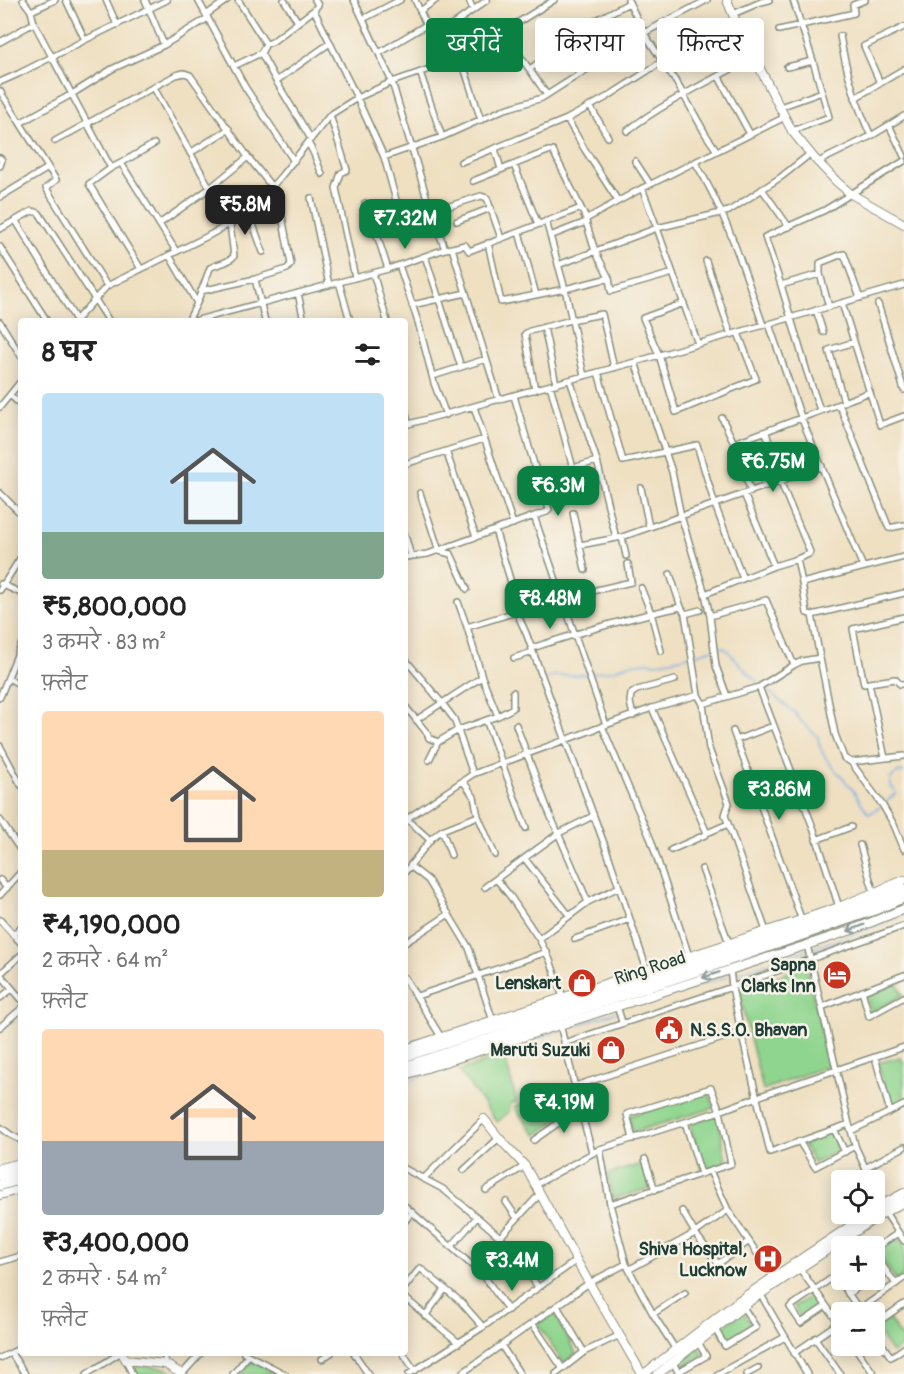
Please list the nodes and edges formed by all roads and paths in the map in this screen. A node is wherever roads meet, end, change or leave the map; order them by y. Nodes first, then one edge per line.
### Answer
1 (23, 0) edge
2 (55, 0) edge
3 (66, 0) edge
4 (106, 0) edge
5 (145, 0) edge
6 (167, 0) edge
7 (198, 0) edge
8 (227, 0) edge
9 (238, 0) edge
10 (284, 0) edge
11 (315, 0) edge
12 (354, 0) edge
13 (400, 0) edge
14 (415, 0) edge
15 (436, 0) edge
16 (469, 0) edge
17 (487, 0) edge
18 (554, 0) edge
19 (707, 0) edge
20 (727, 0) edge
21 (769, 0) edge
22 (793, 0) edge
23 (865, 0) edge
24 (629, 1) edge
25 (149, 10) junction
26 (314, 10) junction
27 (474, 10) junction
28 (31, 11) junction
29 (420, 11) junction
30 (207, 16) junction
31 (463, 18) edge
32 (637, 18) edge
33 (735, 18) joint
34 (363, 19) junction
35 (523, 19) edge
36 (298, 22) junction
37 (34, 23) junction
38 (117, 25) junction
39 (426, 25) joint
40 (802, 25) junction
41 (904, 27) edge
42 (779, 30) dead end
43 (645, 32) edge
44 (645, 34) edge
45 (840, 36) dead end
46 (85, 40) junction
47 (0, 42) edge
48 (330, 43) junction
49 (266, 44) junction
50 (164, 45) junction
51 (657, 52) edge
52 (261, 53) junction
53 (379, 53) junction
54 (52, 57) junction
55 (523, 59) edge
56 (813, 61) junction
57 (657, 65) edge
58 (234, 66) junction
59 (788, 67) dead end
60 (530, 69) junction
61 (904, 69) edge
62 (426, 70) edge
63 (420, 72) junction
64 (466, 72) edge
65 (583, 72) edge
66 (669, 72) edge
67 (726, 72) edge
68 (761, 72) edge
69 (719, 76) junction
70 (276, 81) junction
71 (0, 82) edge
72 (392, 82) junction
73 (880, 83) junction
74 (154, 88) junction
75 (0, 91) edge
76 (822, 92) junction
77 (72, 94) junction
78 (547, 95) junction
79 (683, 95) junction
80 (357, 98) junction
81 (855, 98) junction
82 (590, 106) junction
83 (780, 107) junction
84 (330, 115) junction
85 (904, 116) edge
86 (785, 117) junction
87 (567, 119) junction
88 (481, 120) junction
89 (20, 123) junction
90 (88, 124) junction
91 (889, 125) junction
92 (229, 129) junction
93 (627, 131) dead end
94 (792, 131) junction
95 (750, 134) junction
96 (871, 136) junction
97 (442, 137) junction
98 (608, 137) dead end
99 (55, 141) dead end
100 (309, 141) junction
101 (153, 144) dead end
102 (411, 147) junction
103 (495, 149) junction
104 (717, 151) junction
105 (190, 153) junction
106 (810, 154) junction
107 (384, 157) junction
108 (0, 158) edge
109 (248, 158) junction
110 (904, 159) edge
111 (294, 161) junction
112 (635, 161) dead end
113 (461, 162) dead end
114 (695, 162) junction
115 (818, 162) junction
116 (121, 163) junction
117 (514, 165) junction
118 (0, 166) edge
119 (48, 168) junction
120 (111, 168) junction
121 (501, 169) junction
122 (322, 174) dead end
123 (473, 181) dead end
124 (650, 184) junction
125 (272, 187) junction
126 (210, 188) junction
127 (642, 188) junction
128 (762, 189) junction
129 (851, 194) junction
130 (0, 197) edge
131 (311, 198) dead end
132 (618, 201) junction
133 (365, 203) dead end
134 (491, 208) junction
135 (581, 208) junction
136 (431, 212) junction
137 (249, 213) junction
138 (722, 213) junction
139 (401, 218) junction
140 (586, 220) junction
141 (16, 221) junction
142 (457, 221) dead end
143 (546, 221) junction
144 (159, 224) junction
145 (230, 224) junction
146 (538, 224) junction
147 (904, 224) edge
148 (789, 227) junction
149 (657, 228) junction
150 (0, 229) edge
151 (375, 229) junction
152 (519, 231) junction
153 (550, 236) junction
154 (501, 238) junction
155 (488, 243) junction
156 (0, 247) edge
157 (452, 248) junction
158 (445, 249) junction
159 (176, 251) junction
160 (595, 251) junction
161 (263, 252) dead end
162 (170, 255) junction
163 (425, 256) junction
164 (706, 261) dead end
165 (399, 265) junction
166 (558, 265) junction
167 (141, 269) junction
168 (388, 269) junction
169 (373, 273) junction
170 (673, 273) junction
171 (820, 274) junction
172 (355, 278) junction
173 (609, 278) junction
174 (255, 279) junction
175 (339, 282) junction
176 (329, 285) junction
177 (782, 285) junction
178 (904, 285) edge
179 (107, 286) junction
180 (565, 289) junction
181 (201, 291) junction
182 (298, 293) junction
183 (466, 293) junction
184 (536, 295) junction
185 (860, 298) junction
186 (439, 299) junction
187 (94, 300) junction
188 (197, 303) junction
189 (260, 303) junction
190 (684, 303) junction
191 (842, 303) junction
192 (878, 304) dead end
193 (412, 305) junction
194 (829, 307) junction
195 (816, 310) junction
196 (224, 313) junction
197 (45, 318) edge
198 (75, 318) edge
199 (78, 318) edge
200 (107, 318) edge
201 (192, 318) edge
202 (200, 318) edge
203 (226, 318) edge
204 (264, 318) edge
205 (303, 318) edge
206 (349, 318) edge
207 (386, 318) edge
208 (791, 318) junction
209 (572, 320) junction
210 (0, 322) edge
211 (766, 325) junction
212 (544, 327) junction
213 (823, 332) dead end
214 (738, 333) junction
215 (731, 334) junction
216 (854, 342) junction
217 (698, 344) junction
218 (18, 351) edge
219 (659, 355) junction
220 (486, 359) junction
221 (635, 362) junction
222 (461, 367) junction
223 (614, 368) junction
224 (598, 372) junction
225 (432, 376) junction
226 (584, 376) junction
227 (570, 380) junction
228 (18, 385) edge
229 (553, 385) junction
230 (535, 390) junction
231 (904, 390) edge
232 (870, 392) junction
233 (10, 395) junction
234 (514, 396) junction
235 (499, 400) junction
236 (18, 402) edge
237 (1, 403) edge
238 (841, 403) junction
239 (474, 407) junction
240 (820, 410) junction
241 (446, 414) junction
242 (801, 417) junction
243 (723, 418) dead end
244 (904, 418) edge
245 (408, 424) edge
246 (766, 432) junction
247 (484, 439) junction
248 (734, 443) junction
249 (446, 451) junction
250 (664, 451) junction
251 (597, 461) junction
252 (408, 463) edge
253 (822, 466) junction
254 (573, 468) junction
255 (538, 478) junction
256 (780, 481) junction
257 (642, 488) dead end
258 (0, 493) edge
259 (420, 493) dead end
260 (748, 493) junction
261 (715, 504) junction
262 (18, 511) edge
263 (573, 513) dead end
264 (534, 516) junction
265 (681, 516) junction
266 (513, 524) junction
267 (904, 525) edge
268 (649, 527) junction
269 (495, 530) junction
270 (476, 537) junction
271 (619, 538) junction
272 (580, 545) junction
273 (439, 551) junction
274 (626, 556) dead end
275 (408, 557) edge
276 (904, 557) edge
277 (797, 559) junction
278 (18, 561) edge
279 (628, 564) dead end
280 (774, 566) junction
281 (863, 567) junction
282 (585, 570) dead end
283 (670, 574) dead end
284 (742, 579) junction
285 (802, 583) junction
286 (1, 586) edge
287 (641, 588) dead end
288 (467, 589) dead end
289 (18, 592) edge
290 (904, 593) edge
291 (705, 594) junction
292 (562, 598) junction
293 (458, 602) dead end
294 (681, 607) junction
295 (700, 610) dead end
296 (516, 611) junction
297 (651, 613) junction
298 (685, 614) junction
299 (812, 615) junction
300 (710, 616) junction
301 (904, 617) edge
302 (467, 627) junction
303 (575, 634) junction
304 (533, 650) junction
305 (661, 651) dead end
306 (18, 653) edge
307 (514, 658) dead end
308 (820, 658) junction
309 (408, 663) edge
310 (794, 665) junction
311 (8, 678) junction
312 (482, 678) junction
313 (675, 680) dead end
314 (18, 683) edge
315 (869, 684) junction
316 (904, 684) edge
317 (759, 687) junction
318 (513, 692) dead end
319 (698, 695) junction
320 (727, 696) junction
321 (0, 697) edge
322 (442, 703) junction
323 (703, 704) junction
324 (652, 708) junction
325 (408, 710) edge
326 (498, 716) junction
327 (633, 716) junction
328 (416, 720) junction
329 (486, 720) junction
330 (516, 725) dead end
331 (604, 726) junction
332 (773, 726) junction
333 (458, 730) junction
334 (733, 731) dead end
335 (565, 740) junction
336 (736, 740) junction
337 (438, 742) junction
338 (0, 746) edge
339 (528, 753) junction
340 (904, 756) edge
341 (885, 758) junction
342 (429, 760) dead end
343 (851, 762) junction
344 (502, 764) junction
345 (473, 774) junction
346 (18, 779) edge
347 (463, 781) junction
348 (478, 816) junction
349 (593, 816) junction
350 (408, 818) edge
351 (0, 820) edge
352 (408, 821) edge
353 (728, 824) junction
354 (851, 827) dead end
355 (526, 828) dead end
356 (442, 830) junction
357 (559, 833) junction
358 (706, 833) junction
359 (430, 840) junction
360 (816, 840) junction
361 (860, 845) dead end
362 (18, 847) edge
363 (904, 849) edge
364 (670, 850) dead end
365 (451, 855) dead end
366 (495, 855) dead end
367 (525, 859) junction
368 (410, 866) junction
369 (408, 868) edge
370 (702, 869) dead end
371 (18, 875) edge
372 (0, 880) edge
373 (497, 880) junction
374 (904, 880) edge
375 (485, 887) dead end
376 (619, 887) junction
377 (7, 888) junction
378 (904, 888) edge
379 (874, 892) junction
380 (0, 895) edge
381 (904, 897) edge
382 (588, 902) junction
383 (839, 907) junction
384 (904, 909) edge
385 (449, 914) junction
386 (569, 915) junction
387 (630, 919) junction
388 (0, 920) edge
389 (802, 923) junction
390 (904, 926) edge
391 (18, 930) edge
392 (766, 931) junction
393 (14, 935) junction
394 (539, 939) junction
395 (574, 939) dead end
396 (18, 940) edge
397 (408, 941) edge
398 (729, 946) junction
399 (809, 951) junction
400 (547, 952) junction
401 (689, 956) junction
402 (18, 958) edge
403 (647, 970) junction
404 (730, 971) junction
405 (0, 974) edge
406 (479, 975) junction
407 (903, 978) edge
408 (408, 982) edge
409 (732, 987) junction
410 (12, 989) junction
411 (862, 992) junction
412 (18, 996) edge
413 (417, 996) junction
414 (904, 997) edge
415 (0, 998) edge
416 (563, 998) junction
417 (616, 1004) junction
418 (822, 1007) junction
419 (18, 1012) edge
420 (622, 1020) junction
421 (493, 1021) junction
422 (0, 1027) edge
423 (562, 1028) junction
424 (741, 1032) junction
425 (441, 1037) junction
426 (564, 1042) junction
427 (408, 1047) edge
428 (902, 1047) edge
429 (408, 1055) edge
430 (904, 1055) edge
431 (875, 1057) junction
432 (408, 1065) edge
433 (837, 1070) junction
434 (408, 1074) edge
435 (575, 1086) junction
436 (757, 1098) junction
437 (904, 1105) edge
438 (580, 1108) junction
439 (720, 1111) junction
440 (890, 1112) junction
441 (484, 1119) joint
442 (685, 1122) junction
443 (0, 1127) edge
444 (850, 1127) junction
445 (834, 1129) junction
446 (499, 1138) junction
447 (18, 1139) edge
448 (633, 1139) junction
449 (534, 1140) dead end
450 (799, 1141) junction
451 (855, 1146) junction
452 (904, 1147) edge
453 (600, 1149) junction
454 (592, 1152) junction
455 (845, 1152) junction
456 (645, 1159) dead end
457 (18, 1163) edge
458 (525, 1166) junction
459 (0, 1168) edge
460 (865, 1168) joint
461 (18, 1170) edge
462 (464, 1170) dead end
463 (408, 1171) edge
464 (710, 1171) junction
465 (701, 1174) junction
466 (0, 1175) edge
467 (423, 1179) junction
468 (18, 1180) edge
469 (0, 1185) edge
470 (535, 1185) junction
471 (18, 1190) edge
472 (486, 1190) dead end
473 (655, 1190) junction
474 (904, 1192) edge
475 (540, 1194) junction
476 (0, 1195) edge
477 (506, 1202) dead end
478 (904, 1202) edge
479 (610, 1204) junction
480 (885, 1205) edge
481 (885, 1208) edge
482 (408, 1209) edge
483 (728, 1210) junction
484 (682, 1211) dead end
485 (412, 1212) junction
486 (477, 1216) junction
487 (885, 1216) edge
488 (408, 1217) edge
489 (516, 1218) junction
490 (857, 1224) edge
491 (859, 1224) edge
492 (851, 1230) junction
493 (695, 1233) junction
494 (898, 1233) junction
495 (500, 1237) junction
496 (749, 1241) junction
497 (904, 1241) edge
498 (885, 1242) edge
499 (451, 1247) junction
500 (816, 1253) junction
501 (18, 1257) edge
502 (577, 1260) junction
503 (0, 1262) edge
504 (628, 1267) junction
505 (800, 1269) junction
506 (885, 1269) edge
507 (831, 1278) edge
508 (904, 1278) edge
509 (776, 1281) junction
510 (408, 1283) edge
511 (589, 1283) junction
512 (896, 1284) junction
513 (538, 1287) junction
514 (445, 1289) junction
515 (814, 1290) junction
516 (845, 1290) edge
517 (854, 1290) edge
518 (685, 1293) dead end
519 (848, 1294) junction
520 (761, 1295) junction
521 (408, 1301) edge
522 (854, 1302) edge
523 (872, 1302) edge
524 (904, 1304) edge
525 (556, 1306) junction
526 (826, 1306) junction
527 (743, 1307) junction
528 (507, 1310) junction
529 (653, 1314) junction
530 (831, 1314) edge
531 (425, 1316) junction
532 (885, 1317) edge
533 (532, 1323) junction
534 (483, 1327) junction
535 (831, 1327) edge
536 (715, 1329) junction
537 (620, 1335) junction
538 (785, 1337) junction
539 (815, 1338) junction
540 (698, 1342) junction
541 (459, 1343) junction
542 (501, 1345) junction
543 (904, 1348) edge
544 (885, 1349) edge
545 (18, 1350) edge
546 (676, 1350) junction
547 (584, 1352) junction
548 (11, 1353) junction
549 (794, 1353) junction
550 (121, 1356) edge
551 (123, 1356) edge
552 (128, 1356) edge
553 (165, 1356) edge
554 (198, 1356) edge
555 (245, 1356) edge
556 (250, 1356) edge
557 (326, 1356) edge
558 (356, 1356) edge
559 (404, 1356) edge
560 (861, 1356) edge
561 (0, 1358) edge
562 (322, 1359) dead end
563 (673, 1362) junction
564 (165, 1364) junction
565 (758, 1368) dead end
566 (563, 1369) junction
567 (94, 1372) edge
568 (412, 1372) edge
569 (280, 1373) edge
570 (805, 1373) edge
571 (24, 1374) edge
572 (87, 1374) edge
573 (132, 1374) edge
574 (182, 1374) edge
575 (233, 1374) edge
576 (368, 1374) edge
577 (461, 1374) edge
578 (520, 1374) edge
579 (556, 1374) edge
580 (643, 1374) edge
581 (657, 1374) edge
582 (718, 1374) edge
583 (747, 1374) edge
584 (840, 1374) edge
585 (874, 1374) edge

1 - 28 street
2 - 28 street
3 - 46 street
4 - 38 street
5 - 25 street
6 - 25 street
7 - 30 street
8 - 30 street
9 - 49 street
10 - 36 street
11 - 26 street
12 - 34 street
13 - 34 street
14 - 29 street
15 - 29 street
16 - 27 street
17 - 27 street
18 - 35 street
19 - 43 street
20 - 33 street
21 - 33 street
22 - 40 street
23 - 40 street
24 - 32 street
24 - 60 street
25 - 38 street
25 - 50 street
26 - 36 street
26 - 48 street
27 - 31 street
28 - 37 street
29 - 39 street
30 - 50 street
30 - 58 street
34 - 53 street
36 - 49 street
37 - 47 street
37 - 54 street
38 - 46 street
39 - 53 street
40 - 42 street
40 - 56 street
41 - 73 street
44 - 51 street
45 - 81 street
46 - 54 street
48 - 70 street
48 - 80 street
49 - 52 street
50 - 77 street
52 - 58 street
52 - 70 street
53 - 72 street
54 - 71 street
54 - 77 street
55 - 60 street
56 - 59 street
56 - 76 street
57 - 82 street
58 - 111 street
60 - 78 street
61 - 73 street
62 - 63 street
63 - 72 street
63 - 97 street
64 - 88 street
65 - 78 street
66 - 79 street
67 - 69 street
68 - 83 street
69 - 79 street
69 - 95 street
70 - 100 street
72 - 80 street
72 - 102 street
73 - 81 street
74 - 90 street
74 - 92 street
74 - 105 street
75 - 89 street
76 - 83 street
76 - 94 street
77 - 89 street
77 - 90 street
78 - 88 street
79 - 93 street
79 - 104 street
80 - 84 street
80 - 107 street
81 - 96 street
82 - 87 street
82 - 98 street
83 - 86 street
84 - 100 street
84 - 172 street
85 - 91 street
86 - 94 street
86 - 95 street
87 - 103 street
87 - 132 street
88 - 97 street
89 - 119 street
90 - 99 street
90 - 120 street
91 - 96 street
91 - 110 street
92 - 105 street
92 - 109 street
94 - 106 street
95 - 104 street
96 - 115 street
97 - 102 street
100 - 111 street
100 - 122 street
101 - 116 street
102 - 107 street
102 - 136 street
103 - 113 street
103 - 121 street
104 - 114 street
105 - 126 street
106 - 115 street
106 - 128 street
107 - 139 street
108 - 118 street
109 - 125 street
109 - 126 street
110 - 129 street
111 - 125 street
112 - 124 street
114 - 124 street
114 - 138 street
115 - 129 street
116 - 120 street
116 - 144 street
117 - 121 street
117 - 135 street
117 - 146 street
119 - 130 street
119 - 179 street
120 - 167 street
121 - 123 street
124 - 127 street
125 - 137 street
125 - 174 street
126 - 144 street
126 - 145 street
127 - 132 street
127 - 149 street
128 - 138 street
128 - 148 street
129 - 147 street
129 - 148 street
131 - 176 street
132 - 140 street
133 - 151 street
134 - 136 street
134 - 142 street
134 - 154 street
135 - 140 street
135 - 143 street
136 - 139 street
136 - 158 street
137 - 145 street
137 - 161 street
138 - 149 street
138 - 211 street
139 - 151 street
140 - 153 street
140 - 160 street
141 - 150 street
141 - 187 street
141 - 198 street
143 - 146 street
143 - 153 street
144 - 159 street
145 - 159 street
145 - 181 street
146 - 152 street
148 - 177 street
149 - 160 street
149 - 170 street
151 - 168 street
152 - 154 street
152 - 184 street
153 - 166 street
154 - 155 street
155 - 157 street
155 - 184 street
156 - 197 street
157 - 158 street
157 - 183 street
158 - 163 street
159 - 162 street
160 - 166 street
160 - 173 street
162 - 167 street
162 - 188 street
163 - 165 street
163 - 186 street
164 - 215 street
165 - 168 street
165 - 193 street
166 - 180 street
167 - 179 street
168 - 169 street
169 - 172 street
169 - 207 street
170 - 173 street
170 - 190 street
171 - 177 street
171 - 185 street
171 - 194 street
172 - 175 street
173 - 180 street
174 - 181 street
174 - 189 street
175 - 176 street
175 - 206 street
176 - 182 street
177 - 208 street
178 - 185 street
179 - 187 street
180 - 184 street
180 - 209 street
181 - 188 street
182 - 189 street
182 - 205 street
183 - 186 street
183 - 220 street
185 - 191 street
186 - 193 street
186 - 222 street
187 - 199 street
187 - 200 street
188 - 201 street
189 - 196 street
189 - 204 street
190 - 217 street
190 - 219 street
191 - 194 street
191 - 216 street
192 - 231 street
193 - 225 street
194 - 195 street
195 - 208 street
195 - 213 street
196 - 202 street
196 - 203 street
208 - 211 street
208 - 240 street
209 - 212 street
209 - 223 street
209 - 226 street
210 - 218 street
211 - 214 street
211 - 242 street
212 - 229 street
212 - 230 street
214 - 215 street
214 - 219 street
215 - 217 street
216 - 232 street
216 - 238 street
217 - 219 street
219 - 221 street
220 - 222 street
220 - 235 street
221 - 223 street
221 - 250 street
222 - 225 street
223 - 224 street
224 - 226 street
224 - 250 street
225 - 241 street
226 - 227 street
227 - 229 street
227 - 251 street
228 - 233 street
229 - 230 street
229 - 254 street
230 - 234 street
232 - 238 street
232 - 244 street
233 - 236 street
233 - 237 street
234 - 235 street
234 - 255 street
235 - 239 street
238 - 240 street
238 - 267 street
239 - 241 street
239 - 247 street
240 - 242 street
241 - 245 street
242 - 246 street
242 - 253 street
243 - 248 street
246 - 248 street
246 - 256 street
247 - 249 street
247 - 266 street
248 - 260 street
249 - 252 street
249 - 270 street
250 - 261 street
250 - 265 street
251 - 254 street
251 - 271 street
253 - 256 street
253 - 281 street
254 - 255 street
255 - 264 street
256 - 260 street
256 - 277 street
257 - 268 street
258 - 262 street
259 - 273 street
260 - 261 street
260 - 280 street
261 - 265 street
261 - 284 street
263 - 272 street
264 - 266 street
264 - 292 street
265 - 268 street
265 - 291 street
266 - 269 street
268 - 271 street
269 - 270 street
269 - 296 street
270 - 273 street
271 - 272 street
271 - 274 street
272 - 282 street
273 - 275 street
273 - 288 street
276 - 281 street
277 - 280 street
277 - 285 street
278 - 286 street
279 - 292 street
280 - 284 street
281 - 285 street
283 - 294 street
284 - 291 street
285 - 299 street
286 - 289 street
287 - 297 street
290 - 299 street
291 - 300 street
292 - 296 street
292 - 303 street
293 - 302 street
294 - 297 street
294 - 298 street
295 - 298 street
296 - 302 street
296 - 304 street
297 - 303 street
297 - 305 street
298 - 319 street
299 - 308 street
300 - 310 street
300 - 320 street
301 - 315 street
302 - 312 street
303 - 304 street
303 - 331 street
304 - 307 street
304 - 335 street
306 - 311 street
308 - 310 street
308 - 343 street
309 - 322 street
310 - 317 street
311 - 314 street
311 - 321 street
312 - 322 street
312 - 326 street
313 - 327 street
315 - 316 street
315 - 341 street
317 - 320 street
317 - 332 street
318 - 326 street
319 - 323 street
319 - 324 street
320 - 323 street
322 - 328 street
322 - 333 street
323 - 353 street
324 - 327 street
324 - 358 street
325 - 328 street
326 - 329 street
327 - 331 street
328 - 337 street
329 - 333 street
329 - 344 street
330 - 339 street
331 - 335 street
331 - 401 street
332 - 336 street
332 - 360 street
333 - 337 street
333 - 345 street
334 - 336 street
335 - 339 street
335 - 349 street
336 - 389 street
337 - 342 street
338 - 346 street
339 - 344 street
339 - 357 street
340 - 341 street
341 - 343 street
343 - 363 street
344 - 345 street
344 - 355 street
345 - 347 street
347 - 348 street
347 - 350 street
348 - 356 street
348 - 366 street
349 - 357 street
349 - 376 street
351 - 362 street
352 - 359 street
353 - 358 street
353 - 392 street
354 - 360 street
356 - 359 street
356 - 365 street
357 - 367 street
357 - 382 street
358 - 364 street
359 - 368 street
360 - 383 street
361 - 379 street
367 - 373 street
367 - 386 street
368 - 369 street
368 - 385 street
370 - 398 street
371 - 377 street
372 - 377 street
373 - 375 street
373 - 394 street
374 - 379 street
376 - 382 street
376 - 387 street
377 - 380 street
378 - 389 highway, Ring Road
379 - 383 street
381 - 417 highway, Ring Road
382 - 386 street
383 - 389 street
384 -> 399 street
385 - 397 street
385 - 406 street
386 - 394 street
387 - 395 street
387 - 403 street
388 - 393 street
389 - 392 street
389 - 398 highway, Ring Road
390 - 399 street
391 - 393 street
392 - 398 street
393 - 396 street
394 - 400 street
398 - 401 street
398 - 429 highway, Ring Road
399 - 404 street
399 - 409 street
399 - 418 street
400 - 406 street
400 - 416 street
401 - 403 street
402 - 405 street
403 - 416 street
404 - 409 street
404 -> 417 street
405 - 410 street
406 - 413 street
406 - 421 street
407 - 411 street
408 - 413 street
409 - 420 street
409 - 424 street
410 - 412 street
410 - 415 street
411 - 414 street
411 - 418 street
413 - 425 street
416 - 421 street
417 - 420 street
417 - 423 street
417 - 432 highway, Ring Road
418 - 433 street
419 - 422 street
420 - 426 street
421 - 425 street
423 - 426 street
423 - 434 street
424 - 435 street
424 - 436 street
425 - 427 street
426 - 435 street
428 - 430 street
428 - 431 street
431 - 433 street
431 - 440 street
433 - 436 street
433 - 444 street
435 - 438 street
436 - 439 street
436 - 450 street
437 - 440 street
438 - 449 street
438 - 454 street
439 - 442 street
439 - 448 street
439 - 464 street
440 - 444 street
441 - 446 street
441 - 467 street
442 - 448 street
442 - 465 street
443 - 447 street
444 - 445 street
444 - 451 street
445 - 450 street
445 - 455 street
446 - 458 street
446 - 462 street
448 - 453 street
450 - 455 street
451 - 455 street
451 - 460 street
452 - 460 street
453 - 454 street
453 - 479 street
454 - 470 street
456 - 473 street
457 - 459 street
458 - 470 street
458 - 472 street
461 - 466 highway
463 - 467 street
464 - 465 street
464 - 483 street
465 - 473 street
467 - 486 street
468 - 469 highway
470 - 475 street
471 - 476 street
473 - 479 street
474 - 480 street
475 - 489 street
475 - 502 street
477 - 489 street
478 - 481 street
479 - 504 street
482 - 485 street
483 - 493 street
483 - 496 street
484 - 493 street
485 - 488 street
485 - 499 street
486 - 495 street
486 - 499 street
487 - 494 street
489 - 495 street
490 - 492 street
491 - 492 street
492 - 500 street
493 - 496 street
493 - 504 street
494 - 497 street
494 - 498 street
495 - 513 street
496 - 509 street
499 - 528 street
500 - 505 street
500 - 509 street
501 - 503 street
502 - 511 street
502 - 513 street
504 - 511 street
504 - 529 street
505 - 509 street
505 - 515 street
506 - 512 street
507 - 515 street
508 - 512 street
509 - 520 street
509 - 546 street
510 - 514 street
511 - 525 street
511 - 537 street
512 - 523 street
513 - 528 street
514 - 531 street
514 - 534 street
515 - 526 street
515 - 526 street
516 - 519 street
517 - 519 street
518 - 529 street
519 - 522 street
520 - 527 street
520 - 538 street
521 - 531 street
524 - 532 street
525 - 533 street
525 - 547 street
526 - 530 street
527 - 536 street
527 - 536 street
528 - 534 street
529 - 546 street
531 - 541 street
533 - 542 street
533 - 566 street
534 - 541 street
535 - 539 street
536 - 540 street
537 - 547 street
537 - 580 street
538 - 549 street
538 - 582 street
539 - 549 street
539 - 584 street
540 - 563 street
540 - 563 street
541 - 568 street
542 - 577 street
542 - 578 street
543 - 544 street
545 - 548 street
546 - 580 street
547 - 566 street
548 - 561 street
548 - 571 street
549 - 570 street
550 - 567 street
551 - 573 street
552 - 564 street
553 - 564 street
554 - 574 street
555 - 575 street
556 - 569 street
557 - 562 street
558 - 576 street
559 - 568 street
560 - 585 street
563 - 581 street
564 - 574 street
565 - 583 street
566 - 579 street
567 - 572 street

